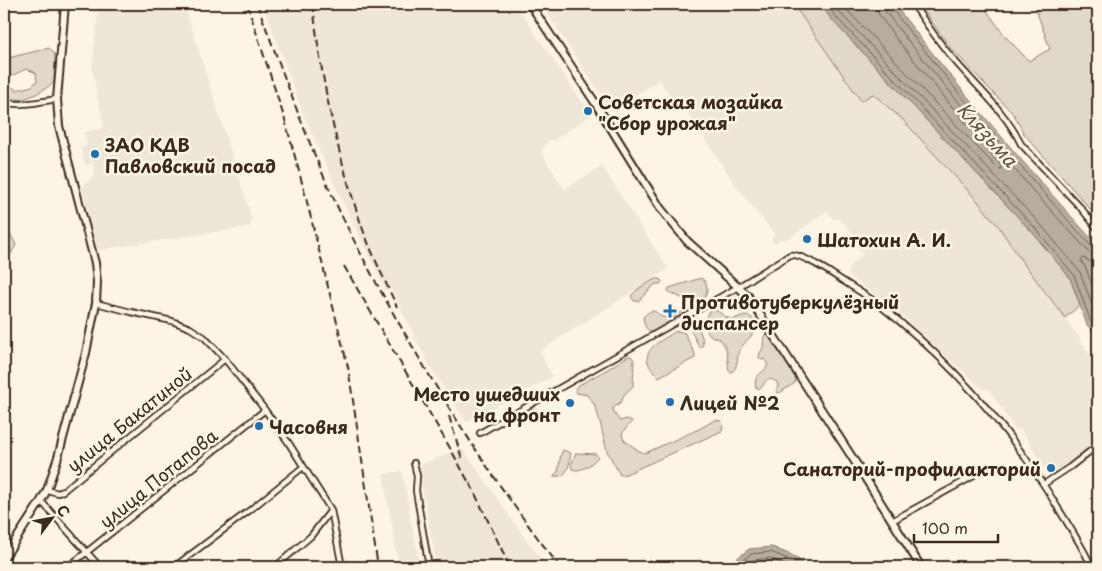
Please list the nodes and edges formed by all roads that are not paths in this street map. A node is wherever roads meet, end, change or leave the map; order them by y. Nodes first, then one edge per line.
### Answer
1 (65, 4) edge
2 (530, 4) edge
3 (913, 4) edge
4 (57, 99) junction
5 (4, 101) edge
6 (1098, 229) edge
7 (738, 287) junction
8 (96, 303) junction
9 (225, 358) junction
10 (265, 410) junction
11 (480, 433) dead end
12 (1098, 445) edge
13 (414, 463) dead end
14 (303, 467) junction
15 (972, 477) dead end
16 (1044, 484) junction
17 (47, 490) junction
18 (42, 501) junction
19 (331, 510) junction
20 (892, 521) junction
21 (87, 552) junction
22 (4, 558) edge
23 (68, 567) edge
24 (100, 567) edge
25 (174, 567) edge
26 (274, 567) edge
27 (342, 567) edge
28 (428, 567) edge
29 (921, 567) edge
30 (1092, 567) edge

1 - 4 street
2 - 7 street
3 - 6 street
4 - 5 street
4 - 8 street
7 - 11 street
7 - 16 street
7 - 20 street
8 - 9 street
8 - 17 street
9 - 10 street
9 - 17 street, улица Бакатиной
10 - 14 street
10 - 21 street, улица Потапова
12 - 16 street
13 - 28 street
14 - 19 street
14 - 25 street
15 - 20 street
16 - 30 street
17 - 18 street
18 - 21 street
18 - 22 street
19 - 26 street
19 - 27 street
20 - 29 street
21 - 23 street, улица Потапова
21 - 24 street

